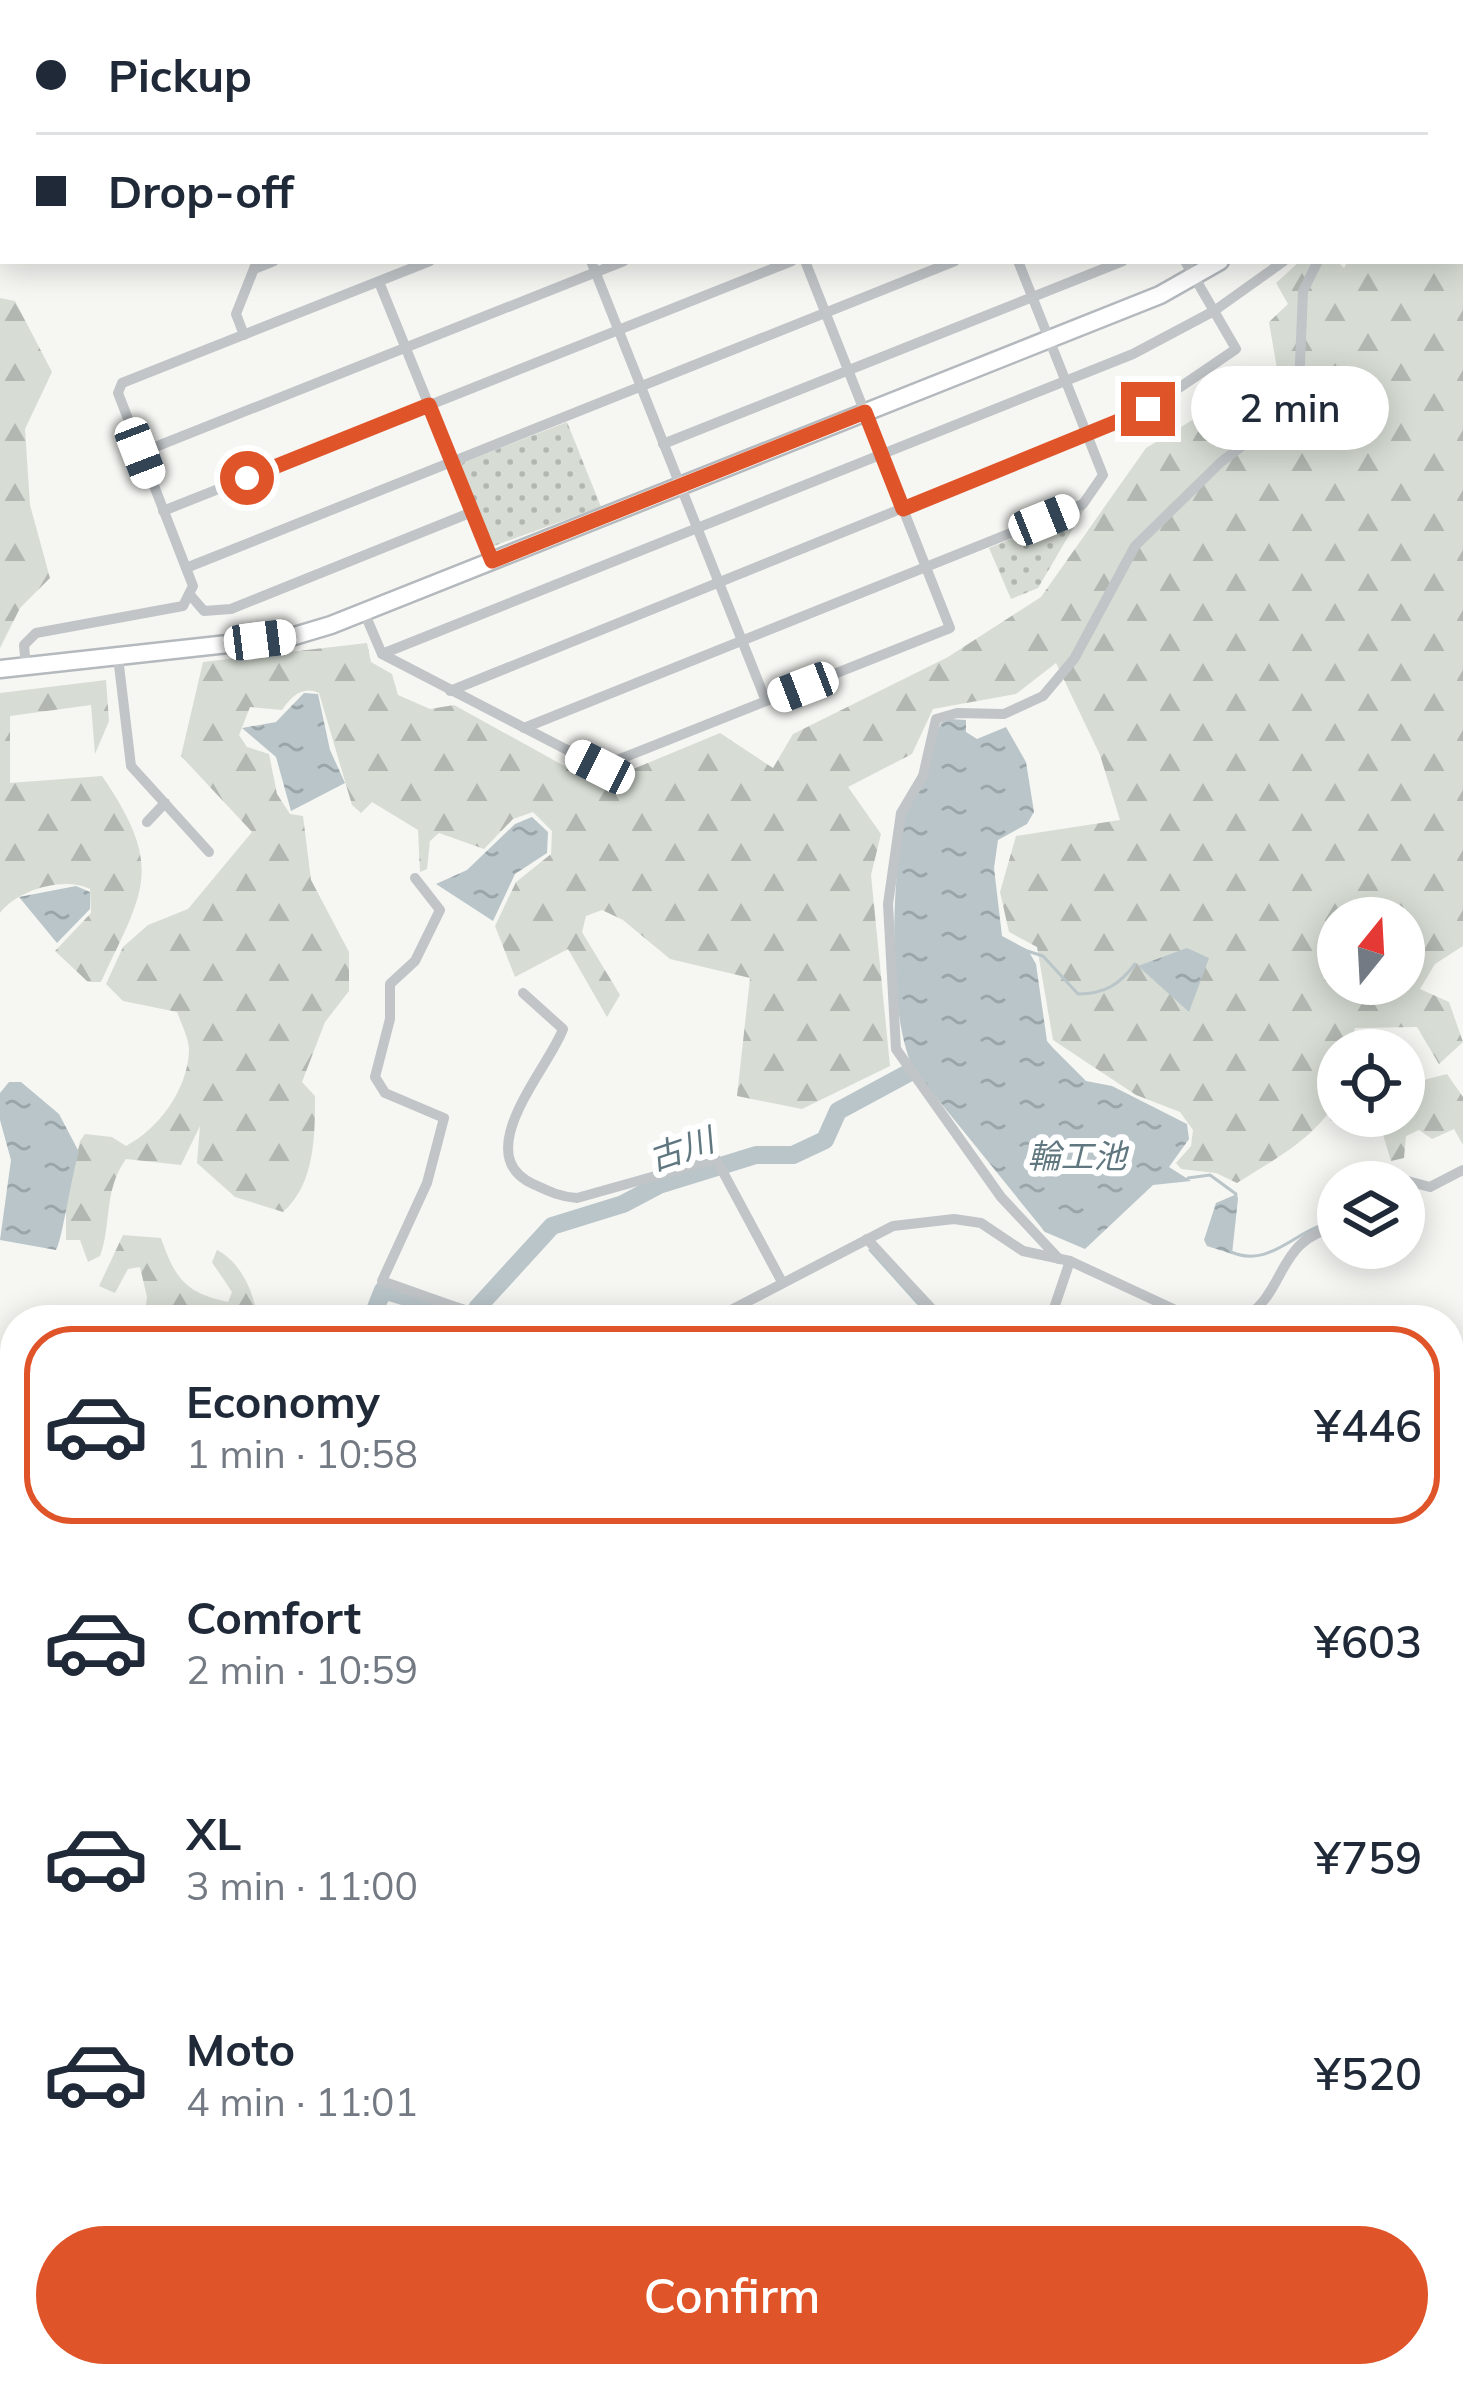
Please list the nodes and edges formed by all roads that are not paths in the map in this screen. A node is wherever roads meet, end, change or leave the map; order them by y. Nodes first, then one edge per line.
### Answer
1 (423, 264) edge
2 (784, 264) edge
3 (806, 264) edge
4 (948, 264) edge
5 (1019, 264) edge
6 (1078, 264) edge
7 (1116, 264) edge
8 (1280, 264) edge
9 (1316, 264) edge
10 (256, 265) edge
11 (593, 267) edge
12 (1190, 269) edge
13 (1083, 277) junction
14 (379, 282) junction
15 (1033, 297) junction
16 (1214, 311) junction
17 (826, 313) junction
18 (618, 330) junction
19 (244, 334) junction
20 (1050, 339) junction
21 (406, 349) junction
22 (849, 370) junction
23 (1067, 381) junction
24 (639, 386) junction
25 (429, 405) junction
26 (865, 412) junction
27 (1088, 437) junction
28 (663, 444) junction
29 (140, 453) junction
30 (882, 455) junction
31 (451, 462) junction
32 (680, 485) junction
33 (903, 509) junction
34 (163, 511) junction
35 (472, 512) junction
36 (697, 529) junction
37 (492, 561) junction
38 (926, 567) junction
39 (186, 568) junction
40 (719, 584) junction
41 (191, 596) junction
42 (364, 612) junction
43 (742, 641) junction
44 (382, 654) junction
45 (118, 657) junction
46 (26, 668) junction
47 (0, 669) edge
48 (450, 691) junction
49 (766, 701) junction
50 (524, 728) junction
51 (165, 803) junction
52 (147, 822) dead end
53 (209, 852) dead end
54 (416, 878) dead end
55 (523, 993) dead end
56 (1463, 1170) edge
57 (1425, 1187) edge
58 (1317, 1234) edge
59 (867, 1239) junction
60 (1065, 1260) junction
61 (782, 1282) junction
62 (450, 1305) edge
63 (740, 1305) edge
64 (928, 1305) edge
65 (1054, 1305) edge
66 (1165, 1305) edge
67 (1263, 1305) edge

1 - 14 street
2 - 18 street
3 - 17 street
4 - 17 street
5 - 15 street
6 - 13 street
7 - 13 street
8 - 16 street
9 - 60 street
10 - 19 street
11 - 18 street
11 - 21 street
12 - 16 street
12 - 20 street
13 - 15 street
14 - 19 street
14 - 21 street
15 - 20 street
15 - 22 street
16 - 23 street
16 - 27 street
17 - 22 street
17 - 24 street
18 - 24 street
18 - 25 street
19 - 29 street
20 - 23 street
20 - 26 street
21 - 25 street
21 - 29 street
22 - 26 street
22 - 28 street
23 - 27 street
23 - 30 street
24 - 28 street
24 - 31 street
25 - 31 street
25 - 34 street
26 - 30 street
26 - 32 street
27 - 33 street
27 - 38 street
28 - 32 street
29 - 34 street
30 - 33 street
30 - 36 street
31 - 35 street
31 - 39 street
32 - 36 street
32 - 37 street
33 - 38 street
33 - 40 street
34 - 39 street
35 - 37 street
35 - 41 street
36 - 40 street
36 - 44 street
37 - 42 street
38 - 43 street
38 - 49 street
39 - 41 street
40 - 43 street
40 - 48 street
41 - 46 street
42 - 44 street
42 - 45 street
43 - 49 street
43 - 50 street
44 - 48 street
45 - 46 street
45 - 51 street
46 - 47 street
48 - 50 street
49 - 50 street
51 - 52 street
51 - 53 street
54 - 62 street
55 - 61 street
56 - 57 street
58 - 67 street
59 - 60 street
59 - 61 street
59 - 64 street
60 - 65 street
60 - 66 street
61 - 63 street

